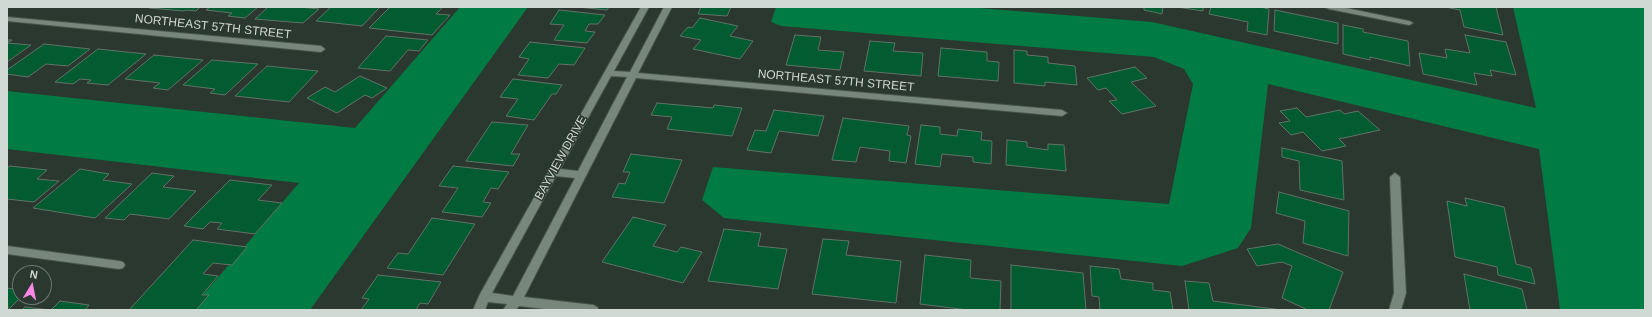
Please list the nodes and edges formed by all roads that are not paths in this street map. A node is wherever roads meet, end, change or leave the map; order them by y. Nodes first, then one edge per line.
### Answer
1 (645, 7) edge
2 (668, 7) edge
3 (1329, 7) edge
4 (7, 19) edge
5 (1409, 23) dead end
6 (322, 49) dead end
7 (608, 73) junction
8 (632, 75) junction
9 (1062, 113) dead end
10 (553, 172) junction
11 (580, 175) junction
12 (1395, 177) dead end
13 (7, 250) edge
14 (118, 265) dead end
15 (484, 297) junction
16 (512, 305) edge
17 (480, 310) edge
18 (592, 310) edge
19 (1395, 310) edge

1 - 7 street, BAYVIEW DRIVE
2 - 8 street, BAYVIEW DRIVE
3 - 5 street
4 - 6 street, NORTHEAST 57TH STREET
7 - 8 street, NORTHEAST 57TH STREET
7 - 10 street, BAYVIEW DRIVE
8 - 9 street, NORTHEAST 57TH STREET
8 - 11 street, BAYVIEW DRIVE
10 - 11 street
10 - 15 street, BAYVIEW DRIVE
11 - 16 street, BAYVIEW DRIVE
12 - 19 street
13 - 14 street
15 - 16 street
15 - 17 street, BAYVIEW DRIVE
16 - 18 street

